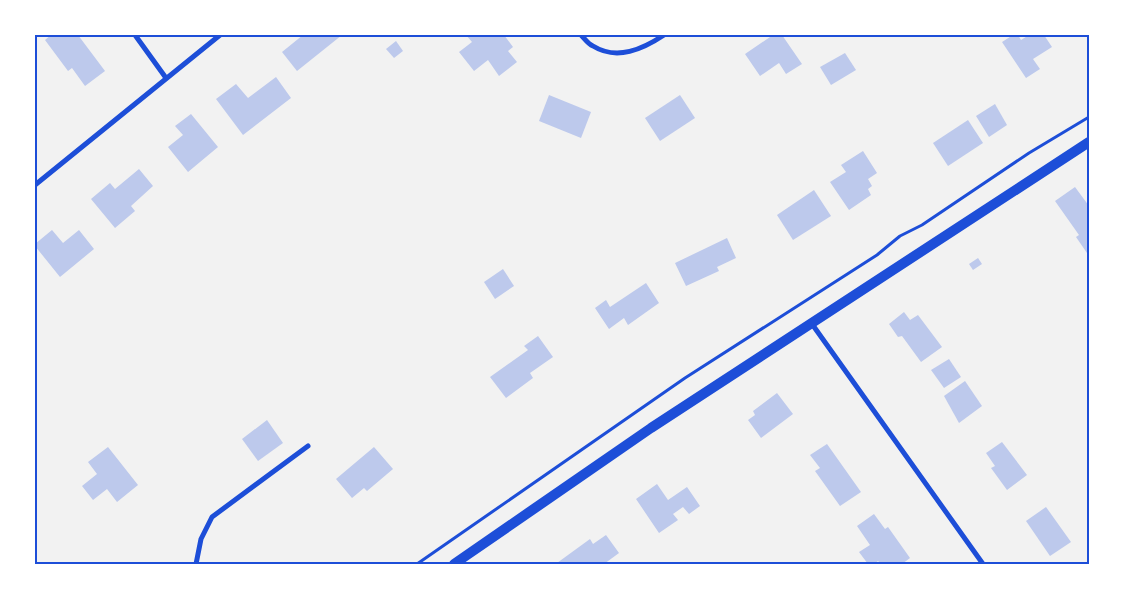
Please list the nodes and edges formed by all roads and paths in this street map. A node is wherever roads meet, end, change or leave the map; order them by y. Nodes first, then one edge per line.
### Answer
1 (135, 35) edge
2 (220, 35) edge
3 (581, 35) edge
4 (664, 35) edge
5 (166, 78) junction
6 (1089, 117) edge
7 (1089, 142) edge
8 (35, 185) edge
9 (811, 323) junction
10 (308, 446) dead end
11 (196, 564) edge
12 (417, 564) edge
13 (454, 564) edge
14 (983, 564) edge

1 - 5 street
2 - 5 street
3 - 4 street
5 - 8 street
6 - 12 path
7 - 9 main road
9 - 13 main road
9 - 14 street
10 - 11 street

